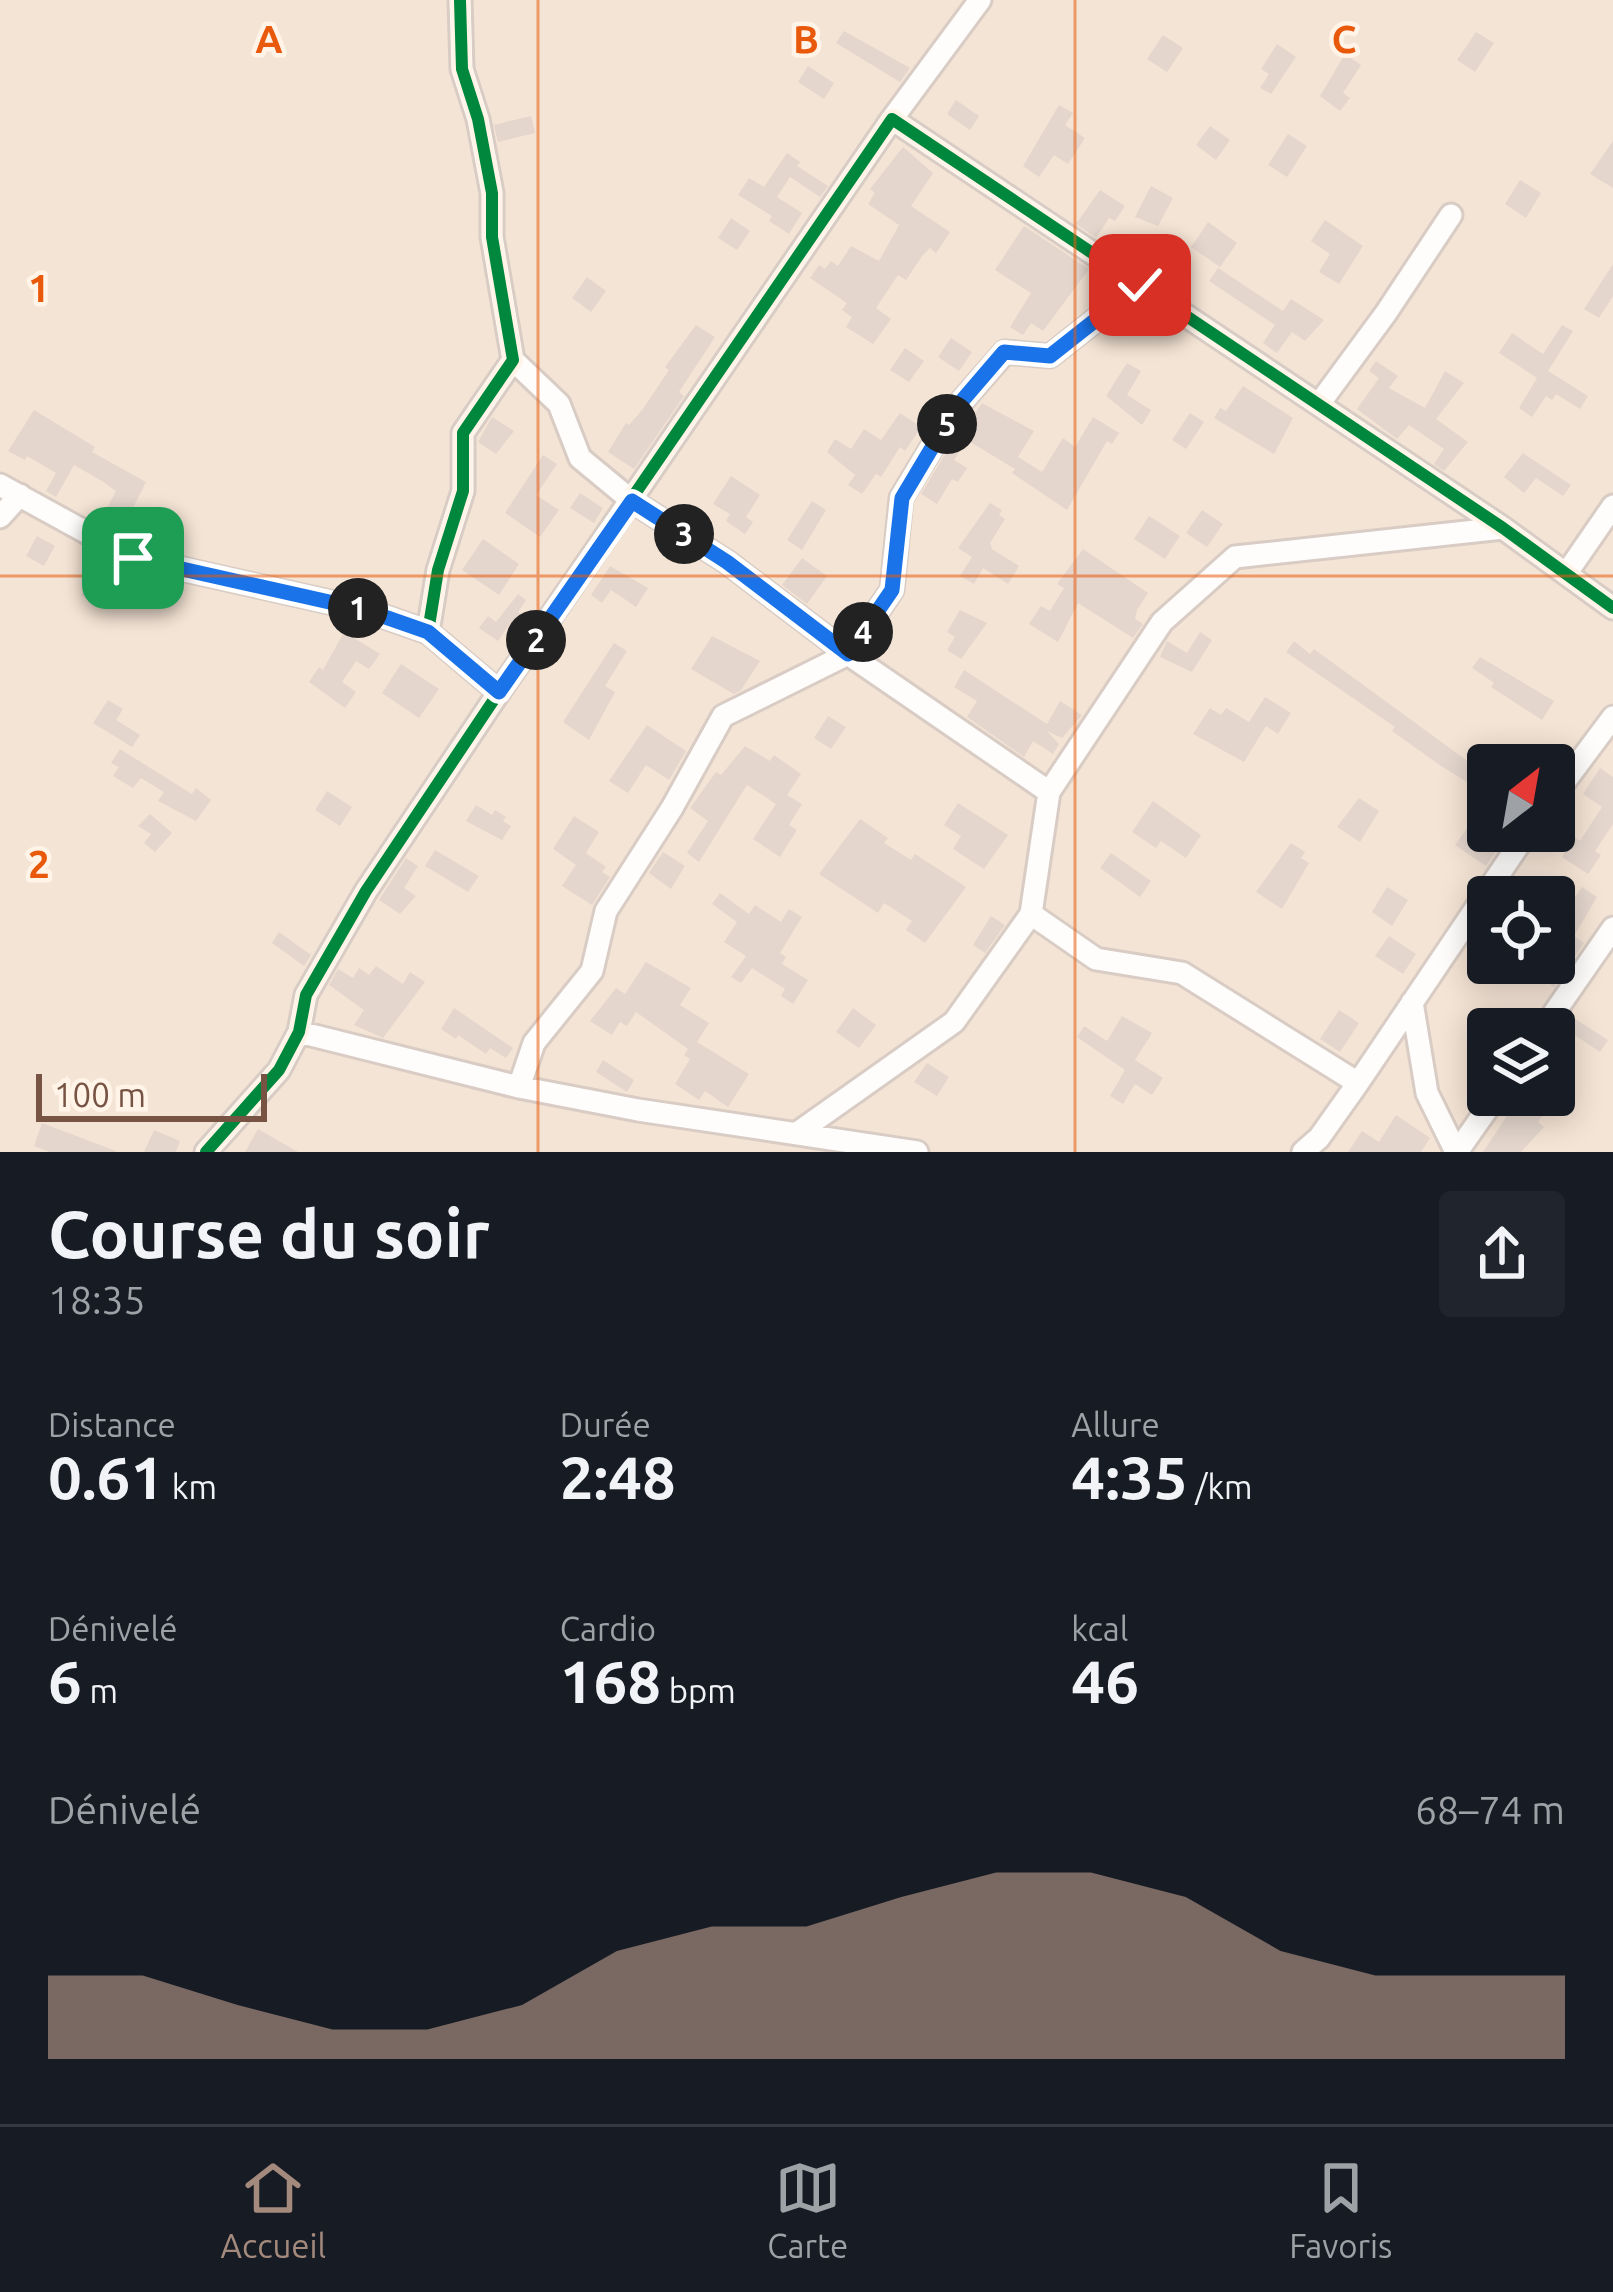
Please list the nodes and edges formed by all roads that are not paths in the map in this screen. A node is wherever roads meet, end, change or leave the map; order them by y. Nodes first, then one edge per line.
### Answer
1 (460, 0) edge
2 (980, 0) edge
3 (892, 118) junction
4 (1451, 214) dead end
5 (1140, 285) junction
6 (513, 360) junction
7 (1319, 404) junction
8 (10, 490) edge
9 (632, 501) junction
10 (1613, 506) edge
11 (0, 517) edge
12 (1503, 528) junction
13 (1566, 574) junction
14 (1613, 608) edge
15 (428, 632) junction
16 (848, 654) junction
17 (499, 692) junction
18 (1613, 717) edge
19 (1605, 746) edge
20 (1575, 775) edge
21 (1049, 792) junction
22 (1514, 852) edge
23 (1031, 914) junction
24 (1613, 928) edge
25 (1412, 1002) junction
26 (1558, 1008) edge
27 (299, 1032) junction
28 (1358, 1083) junction
29 (519, 1087) junction
30 (1482, 1116) edge
31 (800, 1131) junction
32 (206, 1152) edge
33 (917, 1152) edge
34 (1303, 1152) edge
35 (1456, 1152) edge

1 - 6 street
2 - 3 street
3 - 5 street
3 - 9 street
4 - 7 street
5 - 7 street
5 - 16 street
6 - 9 street
6 - 15 street
7 - 12 street
8 - 11 street
8 - 15 street
9 - 16 street
9 - 17 street
10 - 13 street
12 - 13 street
12 - 21 street
13 - 14 street
15 - 17 street
16 - 21 street
16 - 29 street
17 - 27 street
18 - 19 street
19 - 20 street
21 - 23 street
22 - 25 street
23 - 28 street
23 - 31 street
24 - 26 street
25 - 28 street
25 - 35 street
27 - 29 street
27 - 32 street
28 - 34 street
29 - 31 street
30 - 35 street
31 - 33 street

